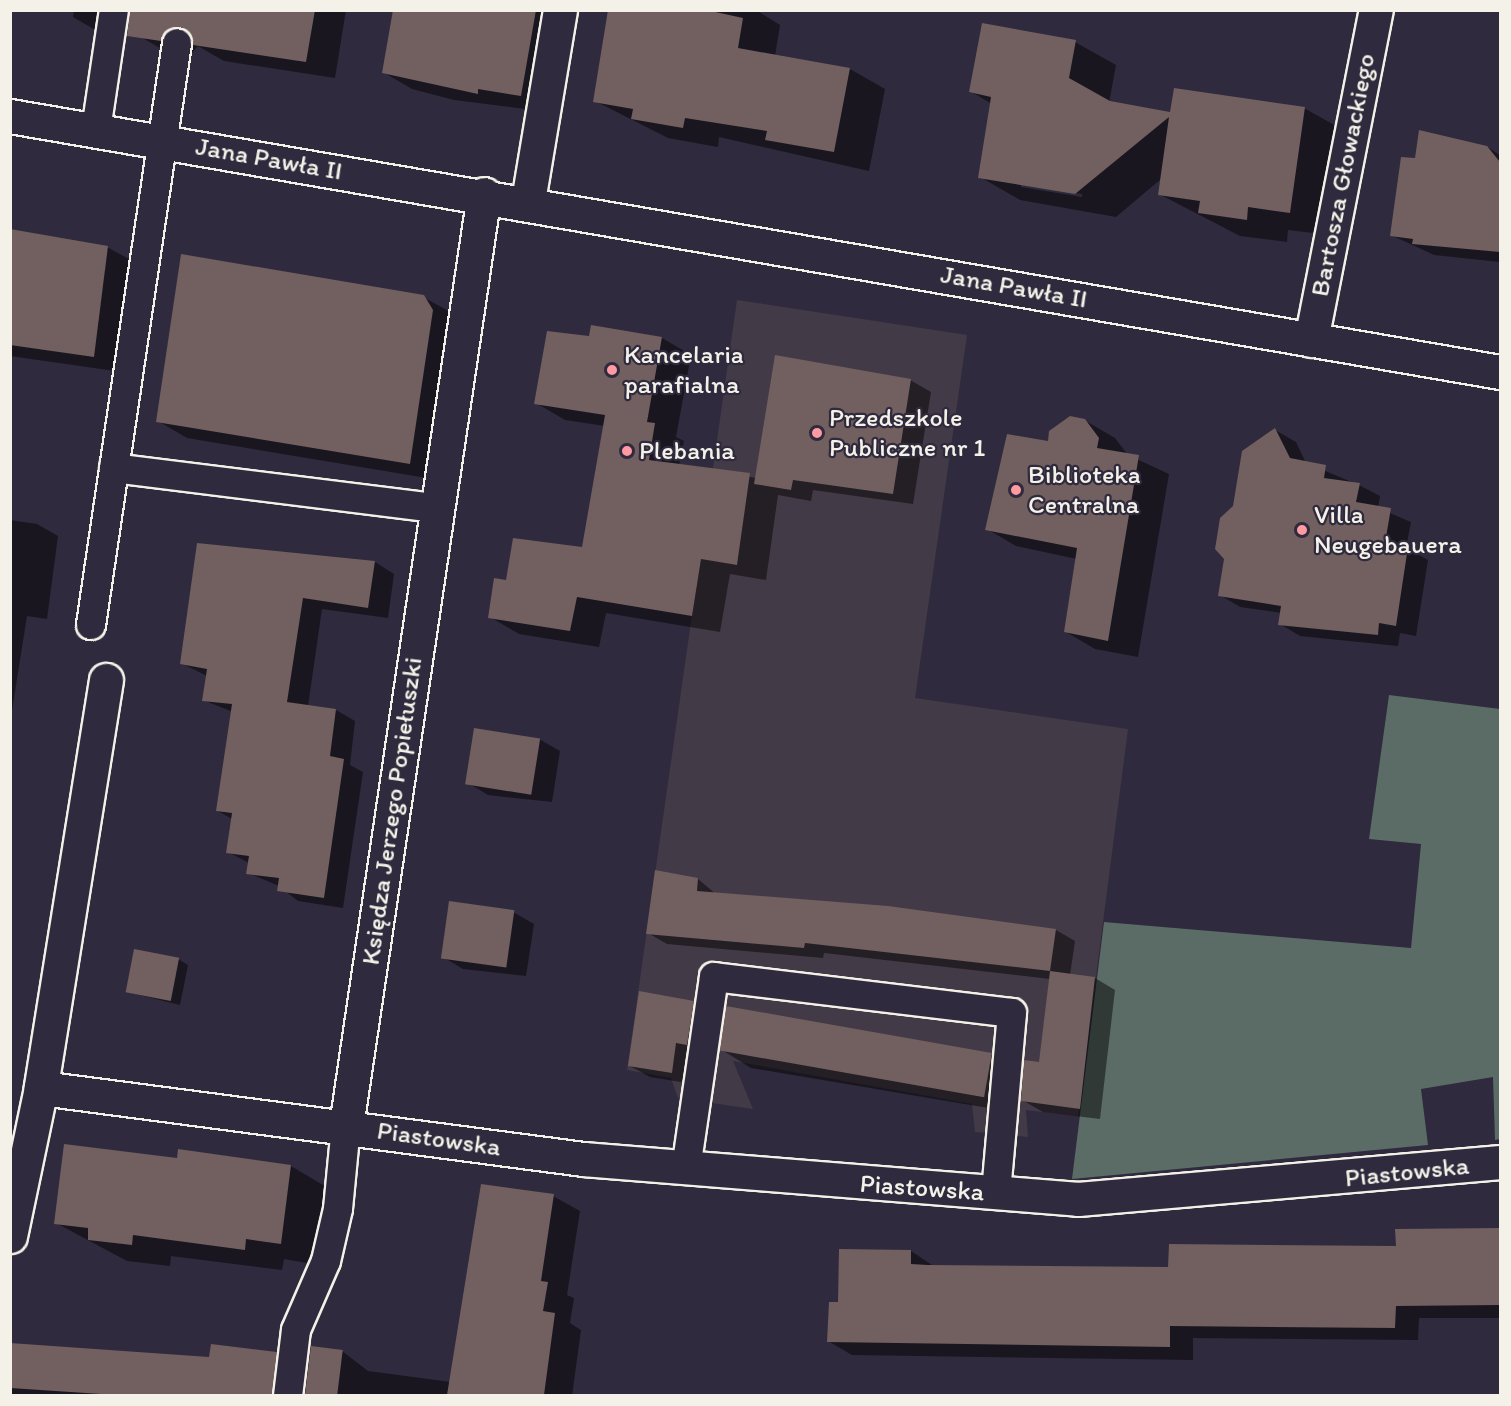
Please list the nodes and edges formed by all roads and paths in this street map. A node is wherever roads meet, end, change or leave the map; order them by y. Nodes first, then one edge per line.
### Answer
1 (114, 10) edge
2 (560, 10) edge
3 (1376, 10) edge
4 (177, 43) dead end
5 (10, 116) edge
6 (96, 130) junction
7 (161, 141) junction
8 (484, 194) junction
9 (528, 201) junction
10 (1311, 340) junction
11 (1500, 372) edge
12 (114, 468) junction
13 (436, 508) junction
14 (91, 625) dead end
15 (105, 680) dead end
16 (42, 1088) junction
17 (346, 1126) junction
18 (1500, 1162) edge
19 (686, 1169) junction
20 (996, 1193) junction
21 (10, 1236) edge
22 (288, 1395) edge

1 - 6 lane
2 - 9 street
3 - 10 street, Bartosza Głowackiego
4 - 7 lane
5 - 6 street, Jana Pawła II
6 - 7 street, Jana Pawła II
7 - 8 street, Jana Pawła II
7 - 12 lane
8 - 9 street, Jana Pawła II
8 - 13 street, Księdza Jerzego Popiełuszki
9 - 10 street, Jana Pawła II
10 - 11 street, Jana Pawła II
12 - 13 lane
12 - 14 lane
13 - 17 street, Księdza Jerzego Popiełuszki
15 - 16 street
16 - 17 street
16 - 21 street
17 - 19 street, Piastowska
17 - 22 lane
18 - 20 street, Piastowska
19 - 20 street, Piastowska
19 - 20 lane

